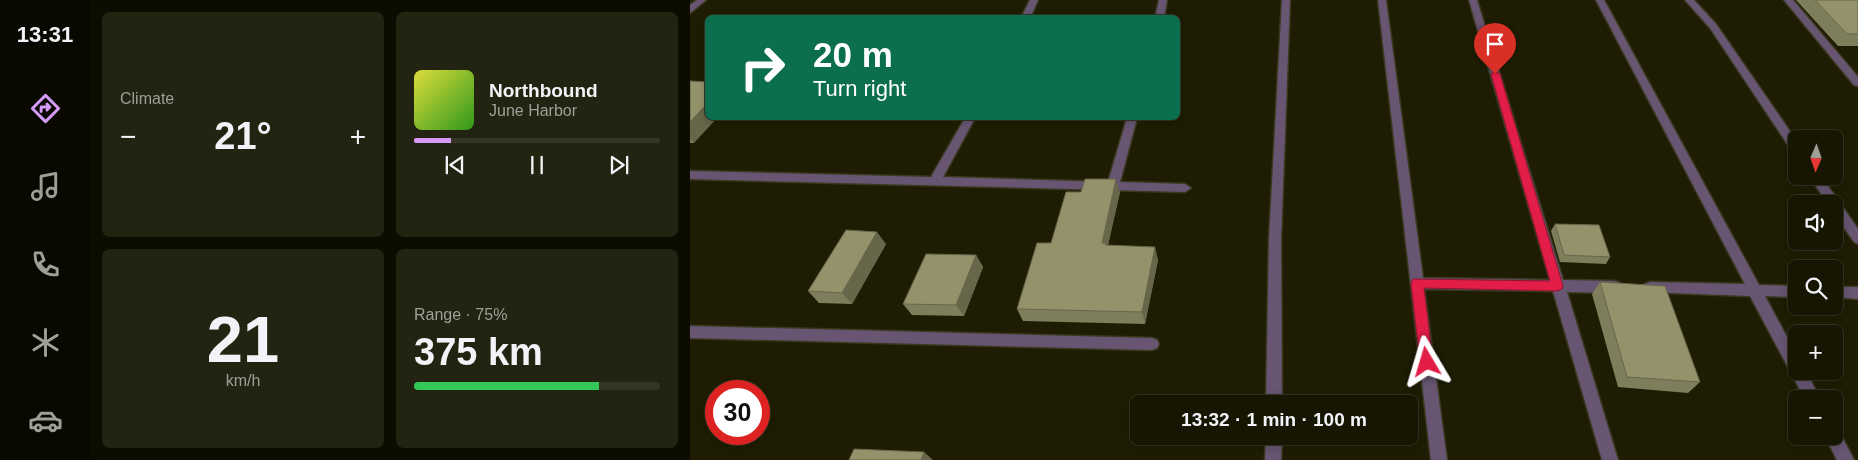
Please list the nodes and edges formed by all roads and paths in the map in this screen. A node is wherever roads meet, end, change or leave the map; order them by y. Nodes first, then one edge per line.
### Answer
1 (702, 0) edge
2 (1034, 0) edge
3 (1163, 0) edge
4 (1286, 0) edge
5 (1382, 0) edge
6 (1473, 0) edge
7 (1600, 0) edge
8 (1689, 0) edge
9 (1788, 0) edge
10 (690, 10) edge
11 (1026, 15) edge
12 (1159, 15) edge
13 (1858, 83) edge
14 (969, 120) edge
15 (1131, 120) edge
16 (1788, 136) edge
17 (690, 175) edge
18 (935, 182) junction
19 (1821, 185) edge
20 (1113, 186) junction
21 (1185, 188) dead end
22 (1858, 239) edge
23 (1417, 283) junction
24 (1557, 286) junction
25 (1754, 290) junction
26 (1788, 291) edge
27 (1843, 292) edge
28 (1858, 293) edge
29 (690, 332) edge
30 (1152, 344) dead end
31 (1788, 353) edge
32 (1274, 395) edge
33 (1274, 445) edge
34 (1838, 445) edge
35 (1273, 460) edge
36 (1439, 460) edge
37 (1610, 460) edge
38 (1846, 460) edge

1 - 10 street
2 - 11 street
3 - 12 street
4 - 32 street
5 - 23 street
6 - 24 street
7 - 25 street
8 - 16 street
9 - 13 street
14 - 18 street
15 - 20 street
17 - 18 street
18 - 20 street
19 - 22 street
20 - 21 street
23 - 24 street
23 - 36 street
24 - 25 street
24 - 37 street
25 - 26 street
25 - 31 street
27 - 28 street
29 - 30 street
33 - 35 street
34 - 38 street

